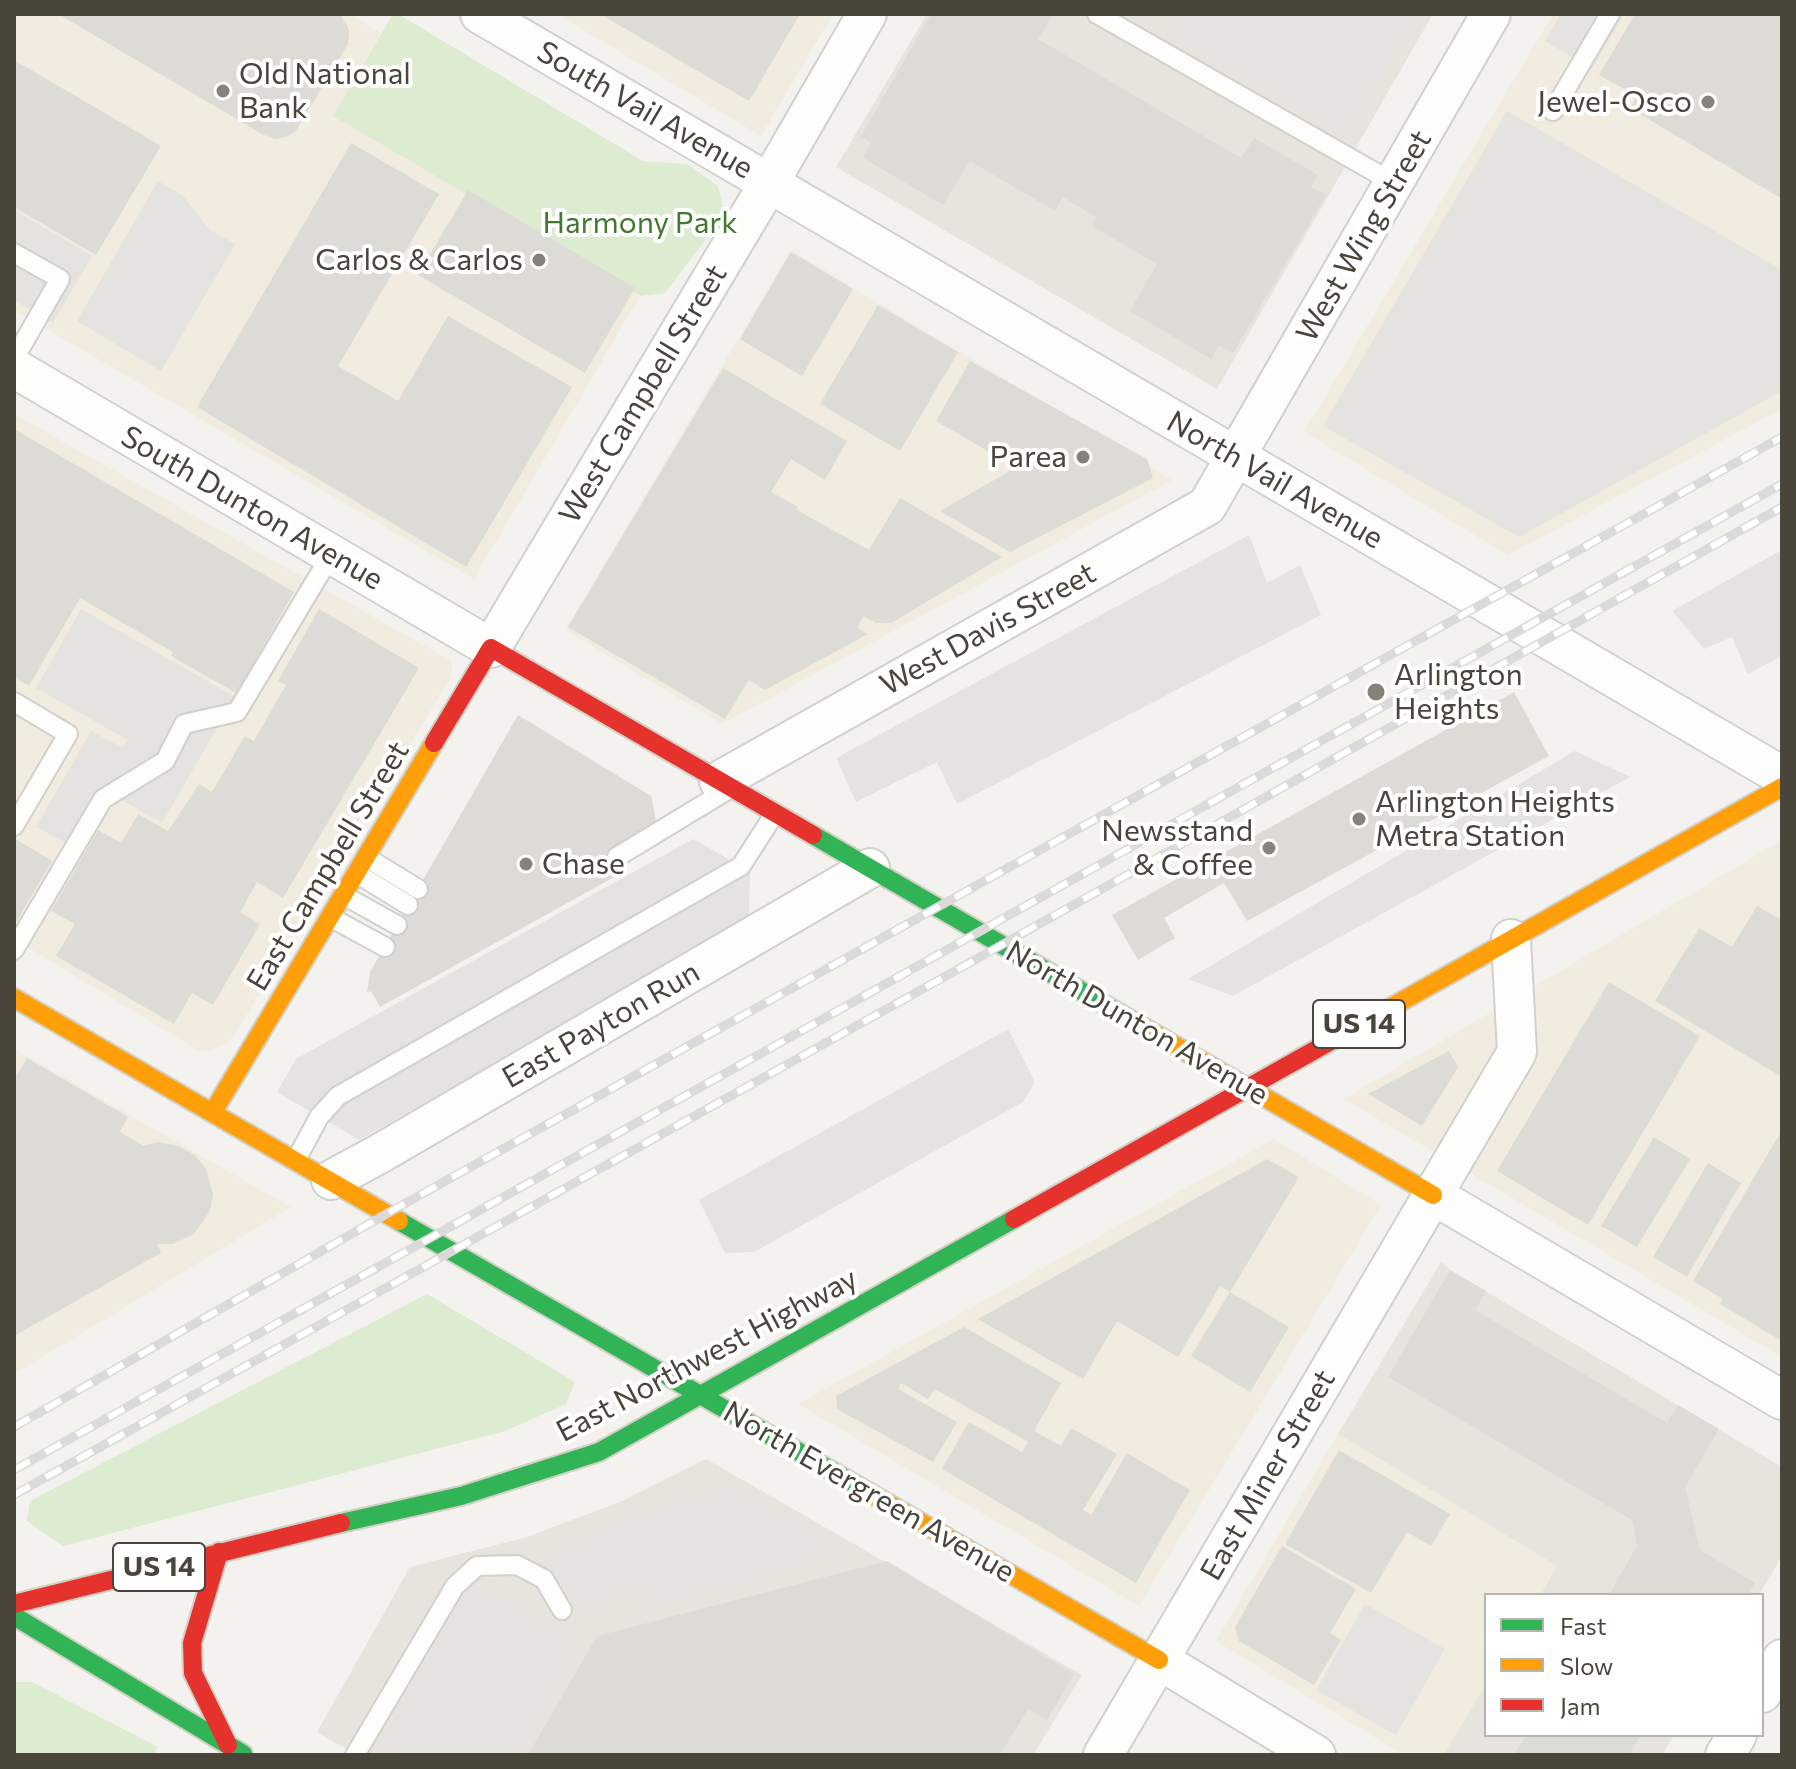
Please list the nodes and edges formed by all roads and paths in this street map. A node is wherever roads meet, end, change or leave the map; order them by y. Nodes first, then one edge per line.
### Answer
1 (480, 14) edge
2 (867, 14) edge
3 (1097, 14) edge
4 (1491, 14) edge
5 (1610, 14) edge
6 (1553, 111) dead end
7 (769, 183) junction
8 (1394, 183) junction
9 (14, 253) edge
10 (14, 359) edge
11 (14, 368) edge
12 (1236, 457) junction
13 (331, 555) junction
14 (491, 648) junction
15 (14, 702) edge
16 (1782, 776) edge
17 (725, 784) junction
18 (1782, 787) edge
19 (775, 813) junction
20 (14, 826) edge
21 (617, 857) dead end
22 (361, 865) junction
23 (870, 868) junction
24 (343, 895) junction
25 (413, 897) dead end
26 (330, 917) junction
27 (397, 925) dead end
28 (1511, 939) junction
29 (385, 947) dead end
30 (14, 950) edge
31 (14, 998) edge
32 (1246, 1086) junction
33 (213, 1112) junction
34 (296, 1160) junction
35 (331, 1180) junction
36 (1433, 1195) junction
37 (702, 1395) junction
38 (1782, 1400) edge
39 (219, 1552) junction
40 (14, 1604) edge
41 (562, 1610) dead end
42 (14, 1616) edge
43 (1782, 1659) edge
44 (1159, 1660) junction
45 (1764, 1690) edge
46 (1736, 1737) edge
47 (228, 1745) junction
48 (245, 1755) edge
49 (355, 1755) edge
50 (1103, 1755) edge
51 (1316, 1755) edge
52 (1725, 1755) edge

1 - 7 street, South Vail Avenue
2 - 7 street, West Campbell Street
3 - 8 lane
4 - 8 street, West Wing Street
5 - 6 lane
7 - 12 street, North Vail Avenue
7 - 14 street, West Campbell Street
8 - 12 street, West Wing Street
9 - 10 lane
11 - 13 street, South Dunton Avenue
12 - 16 street, North Vail Avenue
12 - 17 street, West Davis Street
13 - 14 street, South Dunton Avenue
13 - 30 lane
14 - 17 street, North Dunton Avenue
14 - 22 street, East Campbell Street
15 - 20 lane
17 - 19 street, North Dunton Avenue
17 - 21 lane
18 - 28 street, US 14
19 - 23 street, North Dunton Avenue
19 - 34 lane
22 - 24 street, East Campbell Street
22 - 25 lane
23 - 32 street, North Dunton Avenue
23 - 35 street, East Payton Run
24 - 26 street, East Campbell Street
24 - 27 lane
26 - 29 lane
26 - 33 street, East Campbell Street
28 - 32 street, US 14
28 - 36 street, East Miner Street
31 - 33 street, North Evergreen Avenue
32 - 36 street, North Dunton Avenue
32 - 37 street, East Northwest Highway / US 14
33 - 34 street, North Evergreen Avenue
34 - 35 street, North Evergreen Avenue
35 - 37 street, North Evergreen Avenue
36 - 38 street, North Dunton Avenue
36 - 44 street, East Miner Street
37 - 39 street, East Northwest Highway / US 14
37 - 44 street, North Evergreen Avenue
39 - 40 street, East Northwest Highway / US 14
39 - 47 street
41 - 49 lane
42 - 47 street
43 - 45 street
44 - 50 street, East Miner Street
44 - 51 street, North Evergreen Avenue
46 - 52 street
47 - 48 street

